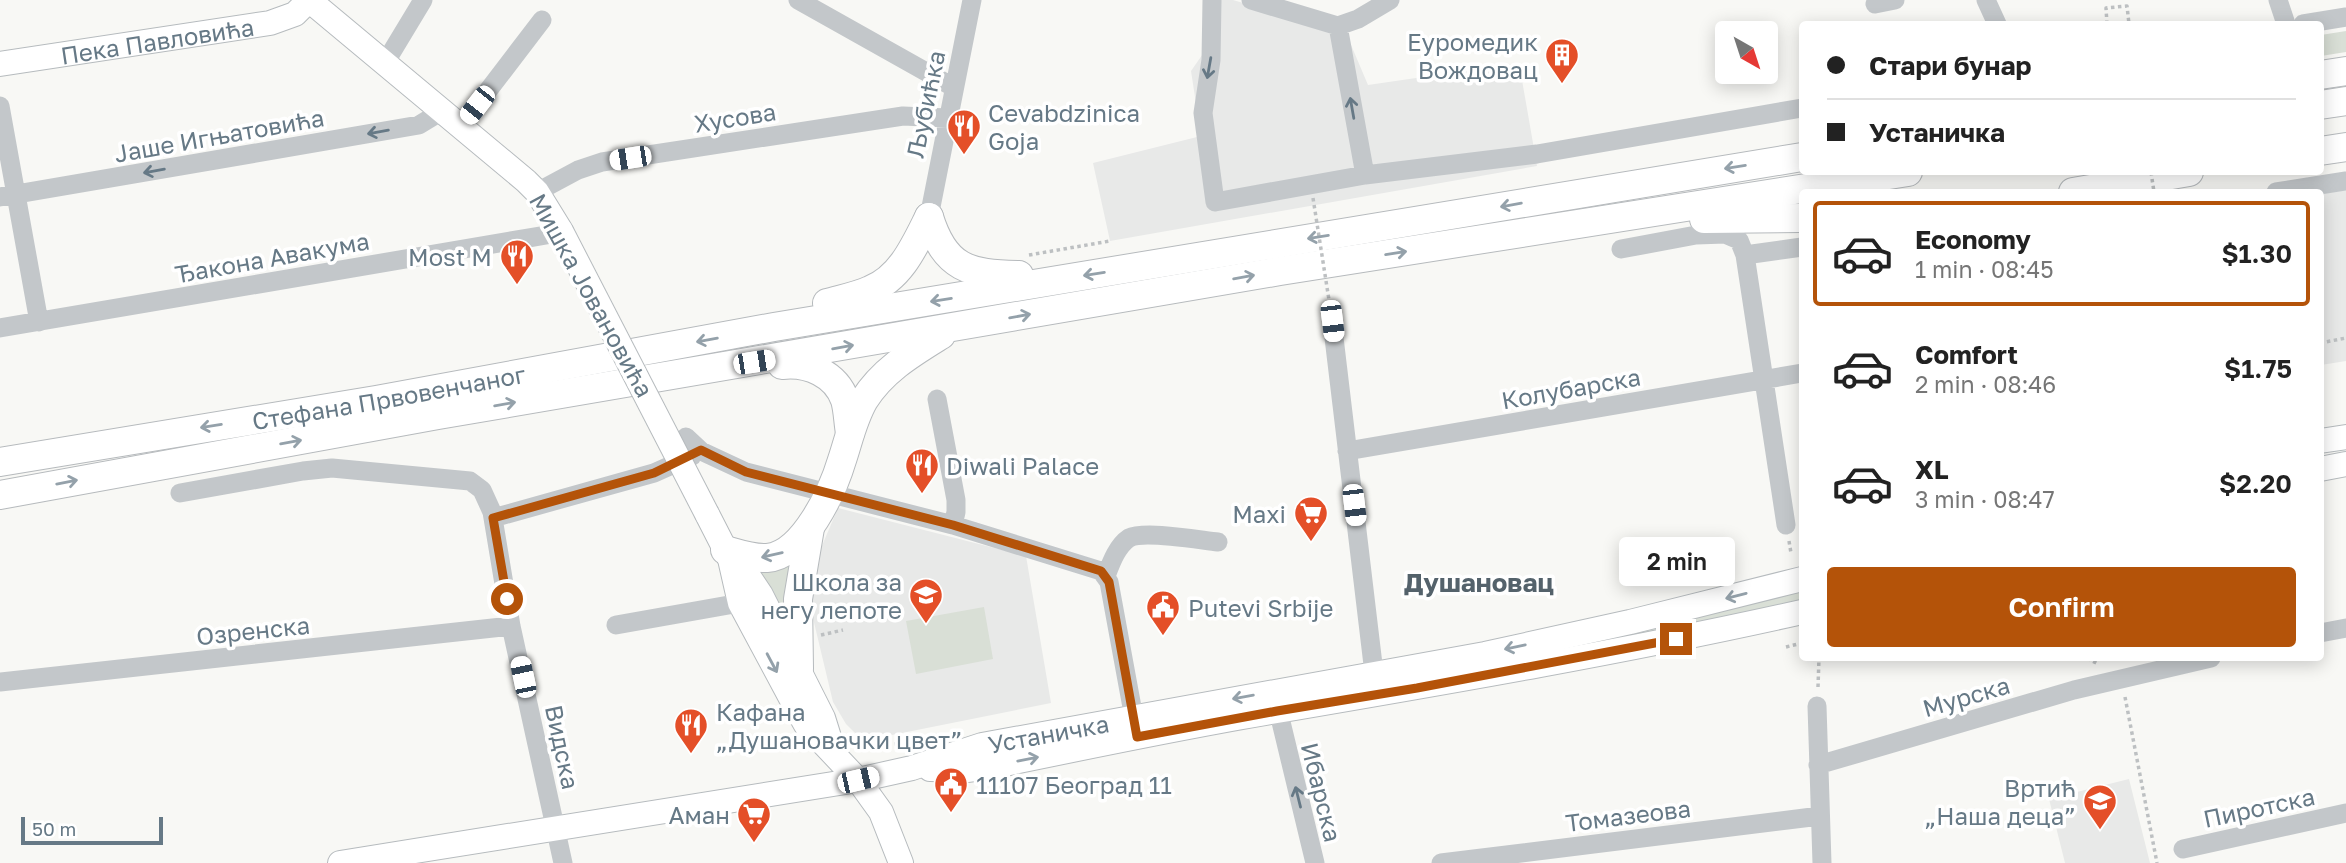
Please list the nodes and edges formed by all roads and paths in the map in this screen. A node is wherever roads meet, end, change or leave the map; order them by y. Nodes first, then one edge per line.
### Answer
1 (309, 0) edge
2 (423, 0) edge
3 (798, 0) edge
4 (972, 0) edge
5 (1212, 0) edge
6 (1251, 0) edge
7 (1390, 0) edge
8 (1895, 0) edge
9 (1986, 0) edge
10 (2278, 0) edge
11 (1875, 4) dead end
12 (2346, 17) edge
13 (542, 20) dead end
14 (1996, 21) edge
15 (2107, 21) edge
16 (2129, 21) edge
17 (2285, 21) edge
18 (2321, 21) edge
19 (1338, 26) junction
20 (385, 63) junction
21 (0, 64) edge
22 (2346, 71) edge
23 (2324, 74) edge
24 (954, 87) junction
25 (2346, 101) edge
26 (2324, 104) edge
27 (0, 106) edge
28 (1799, 109) edge
29 (947, 118) junction
30 (451, 119) junction
31 (2346, 147) edge
32 (2324, 150) edge
33 (1799, 157) edge
34 (1365, 175) junction
35 (1889, 175) edge
36 (2172, 175) edge
37 (2346, 181) edge
38 (1803, 189) edge
39 (2090, 189) edge
40 (2295, 189) edge
41 (1799, 190) edge
42 (537, 192) junction
43 (8, 196) edge
44 (1313, 198) dead end
45 (929, 217) junction
46 (1799, 218) edge
47 (1592, 223) junction
48 (557, 232) junction
49 (1110, 241) dead end
50 (1799, 247) edge
51 (1621, 249) dead end
52 (1745, 255) junction
53 (1020, 257) dead end
54 (1056, 280) junction
55 (1329, 300) dead end
56 (1332, 321) dead end
57 (39, 322) junction
58 (774, 327) junction
59 (0, 328) edge
60 (953, 328) junction
61 (2346, 338) edge
62 (2324, 341) edge
63 (727, 366) junction
64 (1799, 373) edge
65 (1765, 379) junction
66 (937, 399) dead end
67 (850, 433) junction
68 (2346, 437) edge
69 (2324, 440) edge
70 (1347, 451) junction
71 (0, 462) edge
72 (2346, 464) edge
73 (2324, 468) edge
74 (180, 493) dead end
75 (828, 493) junction
76 (0, 495) edge
77 (493, 518) junction
78 (953, 525) junction
79 (1786, 525) dead end
80 (810, 528) junction
81 (1218, 542) dead end
82 (728, 555) junction
83 (1106, 576) junction
84 (1799, 580) edge
85 (740, 603) junction
86 (1799, 613) edge
87 (616, 625) dead end
88 (512, 626) junction
89 (2346, 628) edge
90 (843, 630) dead end
91 (2324, 633) edge
92 (817, 636) dead end
93 (1799, 644) edge
94 (1786, 647) dead end
95 (1819, 661) edge
96 (2198, 661) edge
97 (799, 669) junction
98 (1374, 674) junction
99 (2122, 678) junction
100 (0, 682) edge
101 (1275, 701) junction
102 (1818, 706) joint
103 (1135, 727) junction
104 (947, 733) dead end
105 (841, 744) junction
106 (1818, 765) junction
107 (858, 780) junction
108 (2346, 813) edge
109 (1821, 816) junction
110 (556, 829) junction
111 (2183, 849) dead end
112 (340, 863) edge
113 (564, 863) edge
114 (901, 863) edge
115 (1315, 863) edge
116 (1441, 863) edge
117 (1822, 863) edge
118 (2157, 863) edge

1 - 20 main road, Мишка Јовановића
1 - 21 main road, Пека Павловића
2 - 20 street
3 - 24 street
4 - 24 street, Љубићка
5 -> 34 street
6 - 19 street
7 - 19 street
8 - 11 street
9 - 14 street
10 - 17 street
12 - 18 street
13 - 30 street
15 - 16 path
34 -> 19 street
20 - 30 main road, Мишка Јовановића
22 - 23 highway
24 - 29 street, Љубићка
25 - 26 highway
27 - 43 street
28 - 34 street
29 - 42 street, Хусова
29 - 45 street, Љубићка
30 - 42 main road, Мишка Јовановића
30 -> 43 street, Јаше Игњатовића
31 - 32 highway
33 -> 54 highway, Стефана Првовенчаног
35 - 38 highway
36 - 39 highway
37 - 40 street
41 - 47 highway
42 - 48 main road, Мишка Јовановића
43 - 57 street
44 - 55 path, bridge
45 - 54 highway
45 - 58 highway
46 - 47 highway
60 -> 47 highway
48 - 57 street, Ђакона Авакума
48 - 82 main road, Мишка Јовановића, bridge
49 - 53 path
50 - 52 street
51 - 52 street
52 - 65 street
54 -> 58 highway, Стефана Првовенчаног
56 - 70 street
57 - 59 street, Ђакона Авакума
58 -> 71 highway, Стефана Првовенчаног
63 -> 60 highway
60 - 67 highway
61 - 62 path
63 - 67 highway
76 -> 63 highway, Стефана Првовенчаног
64 - 65 street, Колубарска
65 - 70 street, Колубарска
65 - 79 street
66 - 78 street
67 - 75 highway
68 - 69 main road
70 - 98 street
72 - 73 main road
74 - 77 street, Видска
75 - 77 street
75 - 78 street
75 - 80 highway
77 - 88 street, Видска
78 - 83 street
80 -> 82 highway
80 - 97 highway
81 - 83 street
82 - 85 main road
82 - 97 main road
83 - 103 street
84 -> 98 main road, Устаничка
85 - 87 street
85 -> 105 main road
86 - 101 main road, Устаничка
88 - 100 street, Озренска
88 - 110 street, Видска
89 - 91 street
90 - 92 path
93 - 94 path
95 - 102 path
96 - 99 street, Мурска
97 - 105 main road
98 - 101 main road, Устаничка
99 - 106 street, Мурска
99 - 118 path
101 - 103 main road, Устаничка
115 -> 101 street, Ибарска
102 - 106 street
103 - 107 main road, Устаничка
104 - 105 path
105 - 107 main road
106 - 109 street
107 - 110 main road, Устаничка
107 - 114 main road
108 - 111 street, Пиротска
109 - 116 street, Томазеова
109 - 117 street
110 - 112 main road, Устаничка
110 - 113 street, Видска

